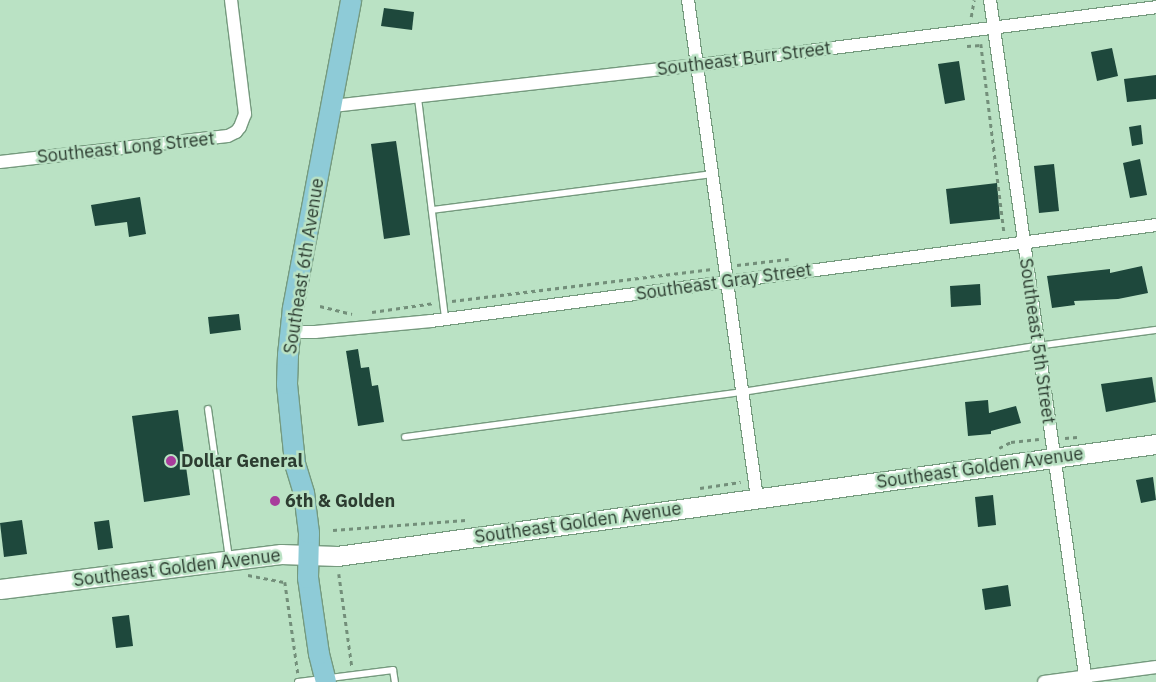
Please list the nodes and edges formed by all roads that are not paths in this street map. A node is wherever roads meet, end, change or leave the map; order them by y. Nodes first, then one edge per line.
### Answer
1 (231, 0) edge
2 (351, 0) edge
3 (688, 0) edge
4 (990, 0) edge
5 (1156, 7) edge
6 (993, 27) junction
7 (698, 65) junction
8 (418, 98) junction
9 (332, 106) junction
10 (0, 162) edge
11 (712, 174) junction
12 (432, 210) junction
13 (1156, 225) edge
14 (1023, 242) junction
15 (726, 282) junction
16 (445, 319) junction
17 (1156, 330) edge
18 (290, 332) junction
19 (1037, 346) junction
20 (742, 392) junction
21 (208, 408) dead end
22 (405, 437) dead end
23 (1156, 444) edge
24 (1054, 457) junction
25 (757, 498) junction
26 (308, 555) junction
27 (229, 560) junction
28 (0, 589) edge
29 (1156, 667) edge
30 (1086, 679) edge
31 (325, 680) edge
32 (299, 682) edge
33 (395, 682) edge
34 (1044, 682) edge

1 - 10 street, Southeast Long Street
2 - 9 main road, Southeast 6th Avenue
3 - 7 street
4 - 6 street, Southeast 5th Street
5 - 6 street, Southeast Burr Street
6 - 7 street, Southeast Burr Street
6 - 14 street, Southeast 5th Street
7 - 8 street, Southeast Burr Street
7 - 11 street
8 - 9 street, Southeast Burr Street
8 - 12 lane
9 - 18 main road, Southeast 6th Avenue
11 - 12 lane
11 - 15 street
12 - 16 lane
13 - 14 street, Southeast Gray Street
14 - 15 street, Southeast Gray Street
14 - 19 street, Southeast 5th Street
15 - 16 street, Southeast Gray Street
15 - 20 street
16 - 18 street, Southeast Gray Street
17 - 19 lane
18 - 26 main road, Southeast 6th Avenue
19 - 20 lane
19 - 24 street, Southeast 5th Street
20 - 22 lane
20 - 25 street
21 - 27 lane
23 - 24 street, Southeast Golden Avenue
24 - 25 street, Southeast Golden Avenue
24 - 30 street, Southeast 5th Street
25 - 26 street, Southeast Golden Avenue
26 - 27 street, Southeast Golden Avenue
26 - 31 main road, Southeast 6th Avenue
27 - 28 street, Southeast Golden Avenue
29 - 30 street
30 - 34 street
31 - 32 lane
31 - 33 lane

